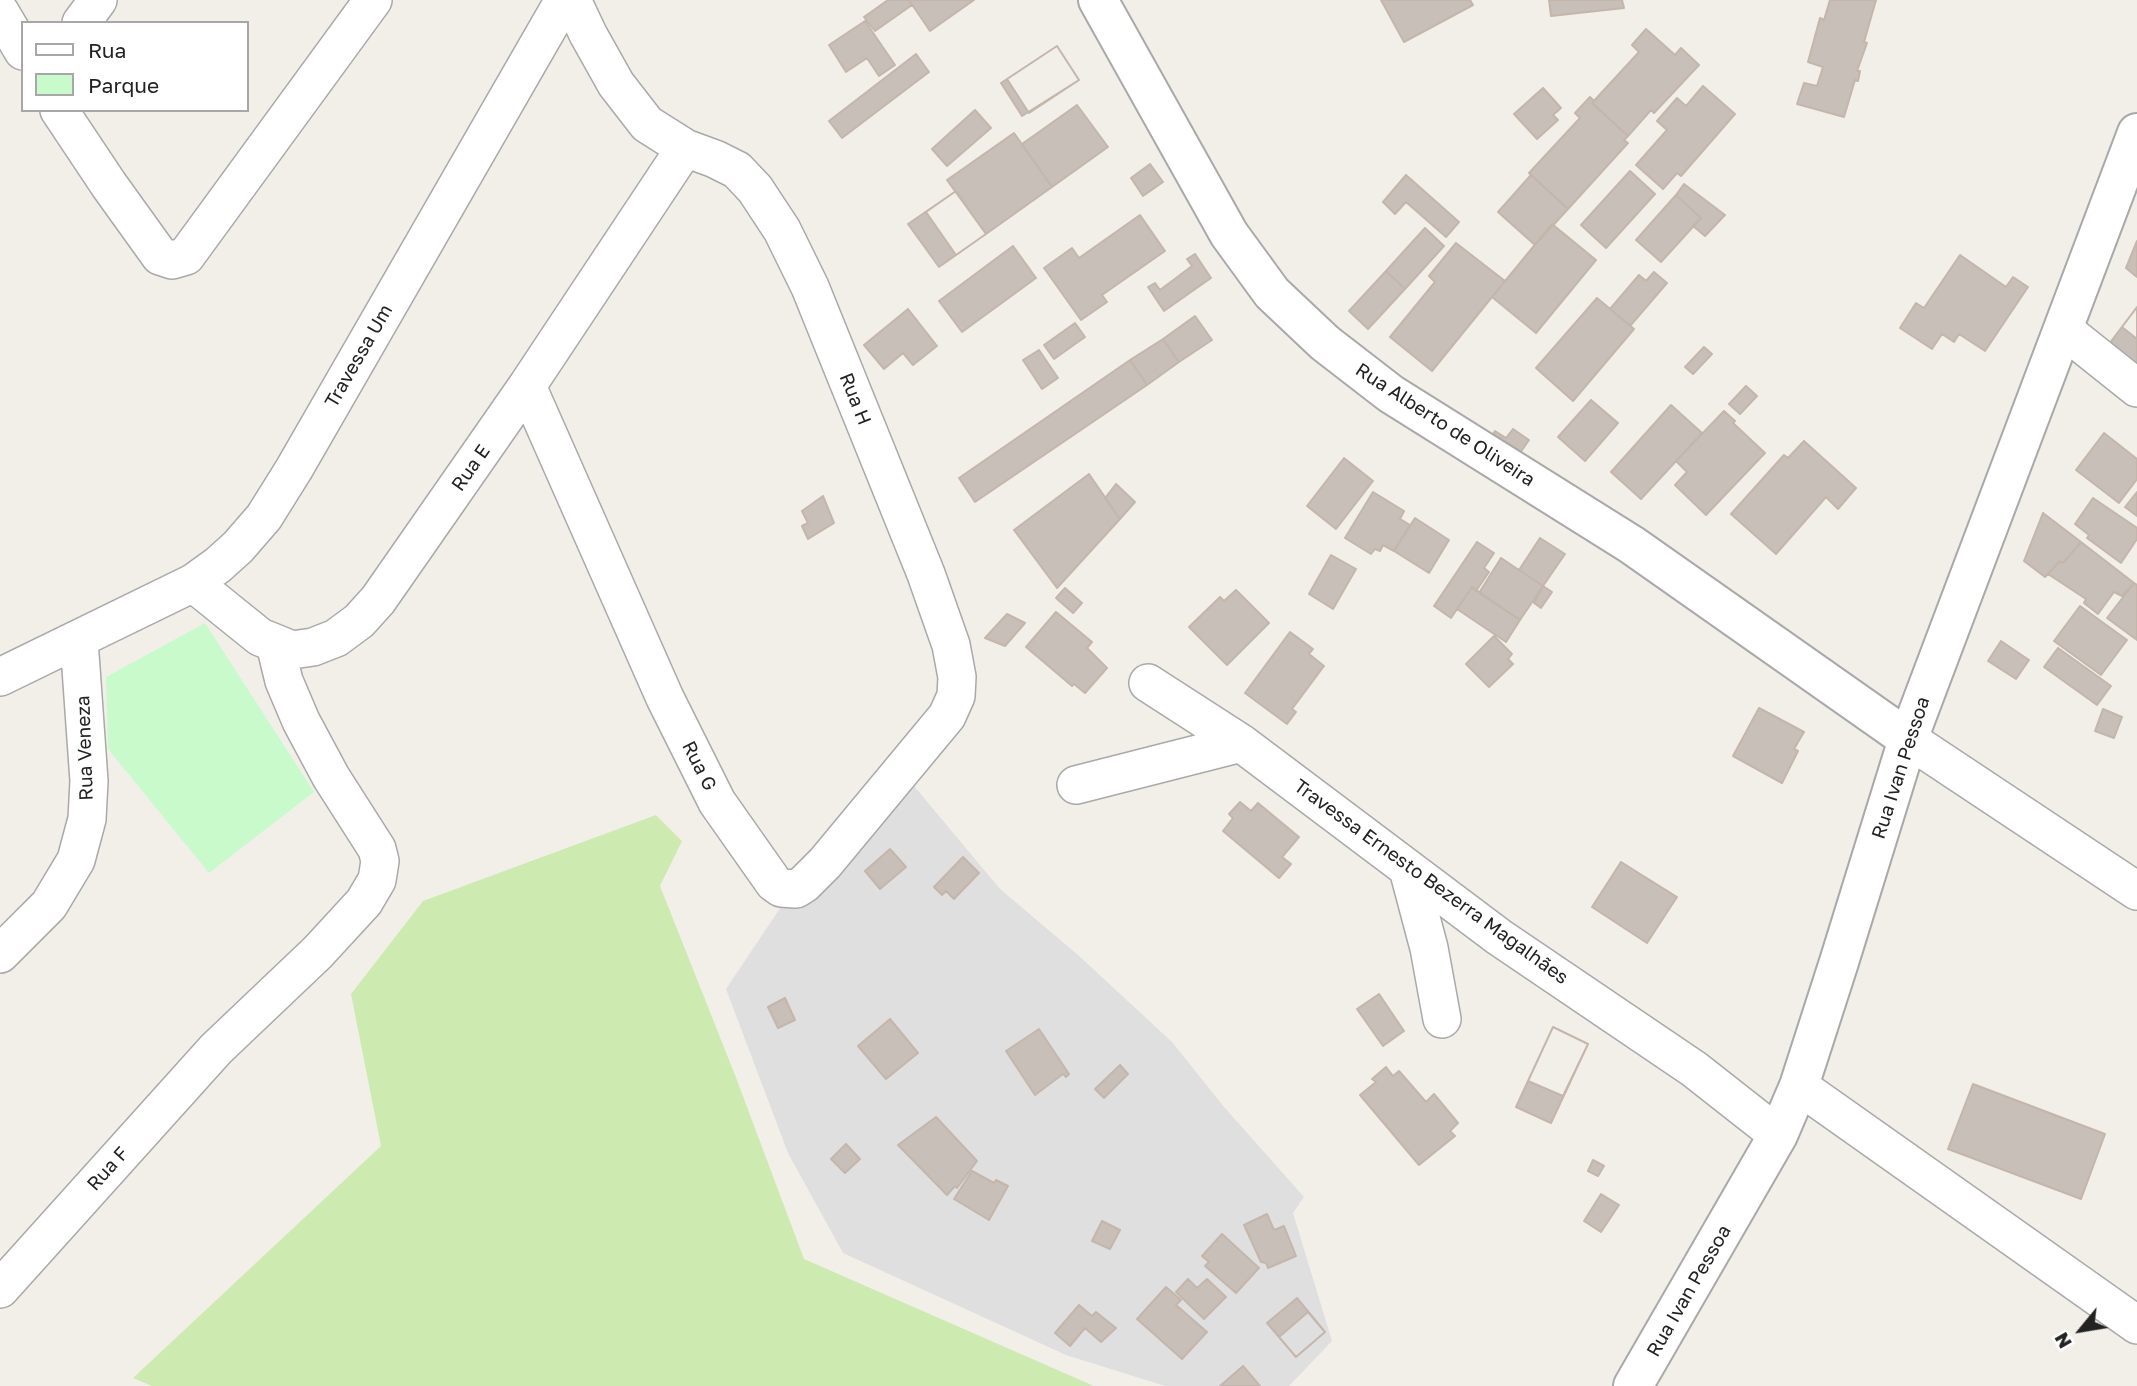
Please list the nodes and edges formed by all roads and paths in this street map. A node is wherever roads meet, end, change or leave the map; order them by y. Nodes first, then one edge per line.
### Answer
1 (98, 0) edge
2 (373, 0) edge
3 (564, 0) edge
4 (572, 0) edge
5 (1098, 0) edge
6 (0, 12) edge
7 (82, 21) edge
8 (21, 48) edge
9 (60, 112) edge
10 (2137, 133) edge
11 (685, 148) junction
12 (2063, 329) junction
13 (527, 386) junction
14 (2137, 388) edge
15 (193, 583) junction
16 (79, 640) junction
17 (275, 644) junction
18 (0, 677) edge
19 (1148, 683) dead end
20 (956, 696) joint
21 (1908, 739) junction
22 (1241, 743) junction
23 (1076, 785) dead end
24 (1408, 869) junction
25 (2137, 891) edge
26 (0, 954) edge
27 (1442, 1019) dead end
28 (1799, 1086) junction
29 (1779, 1135) junction
30 (0, 1289) edge
31 (2137, 1325) edge
32 (1633, 1386) edge

1 - 7 street
2 - 9 street
3 - 15 street, Travessa Um
4 - 11 street, Rua H
5 - 21 street, Rua Alberto de Oliveira
6 - 8 street
10 - 12 street, Rua Ivan Pessoa
11 - 13 street, Rua E
11 - 20 street, Rua H
12 - 14 street
12 - 21 street, Rua Ivan Pessoa
13 - 17 street, Rua E
13 - 20 street, Rua G
15 - 16 street, Travessa Um
15 - 17 street, Rua E
16 - 18 street, Travessa Um
16 - 26 street, Rua Veneza
17 - 30 street, Rua F
19 - 22 street, Travessa Ernesto Bezerra Magalhães
21 - 25 street
21 - 28 street, Rua Ivan Pessoa
22 - 23 street
22 - 24 street, Travessa Ernesto Bezerra Magalhães
24 - 27 street
24 - 29 street, Travessa Ernesto Bezerra Magalhães
28 - 29 street, Rua Ivan Pessoa
28 - 31 street
29 - 32 street, Rua Ivan Pessoa

